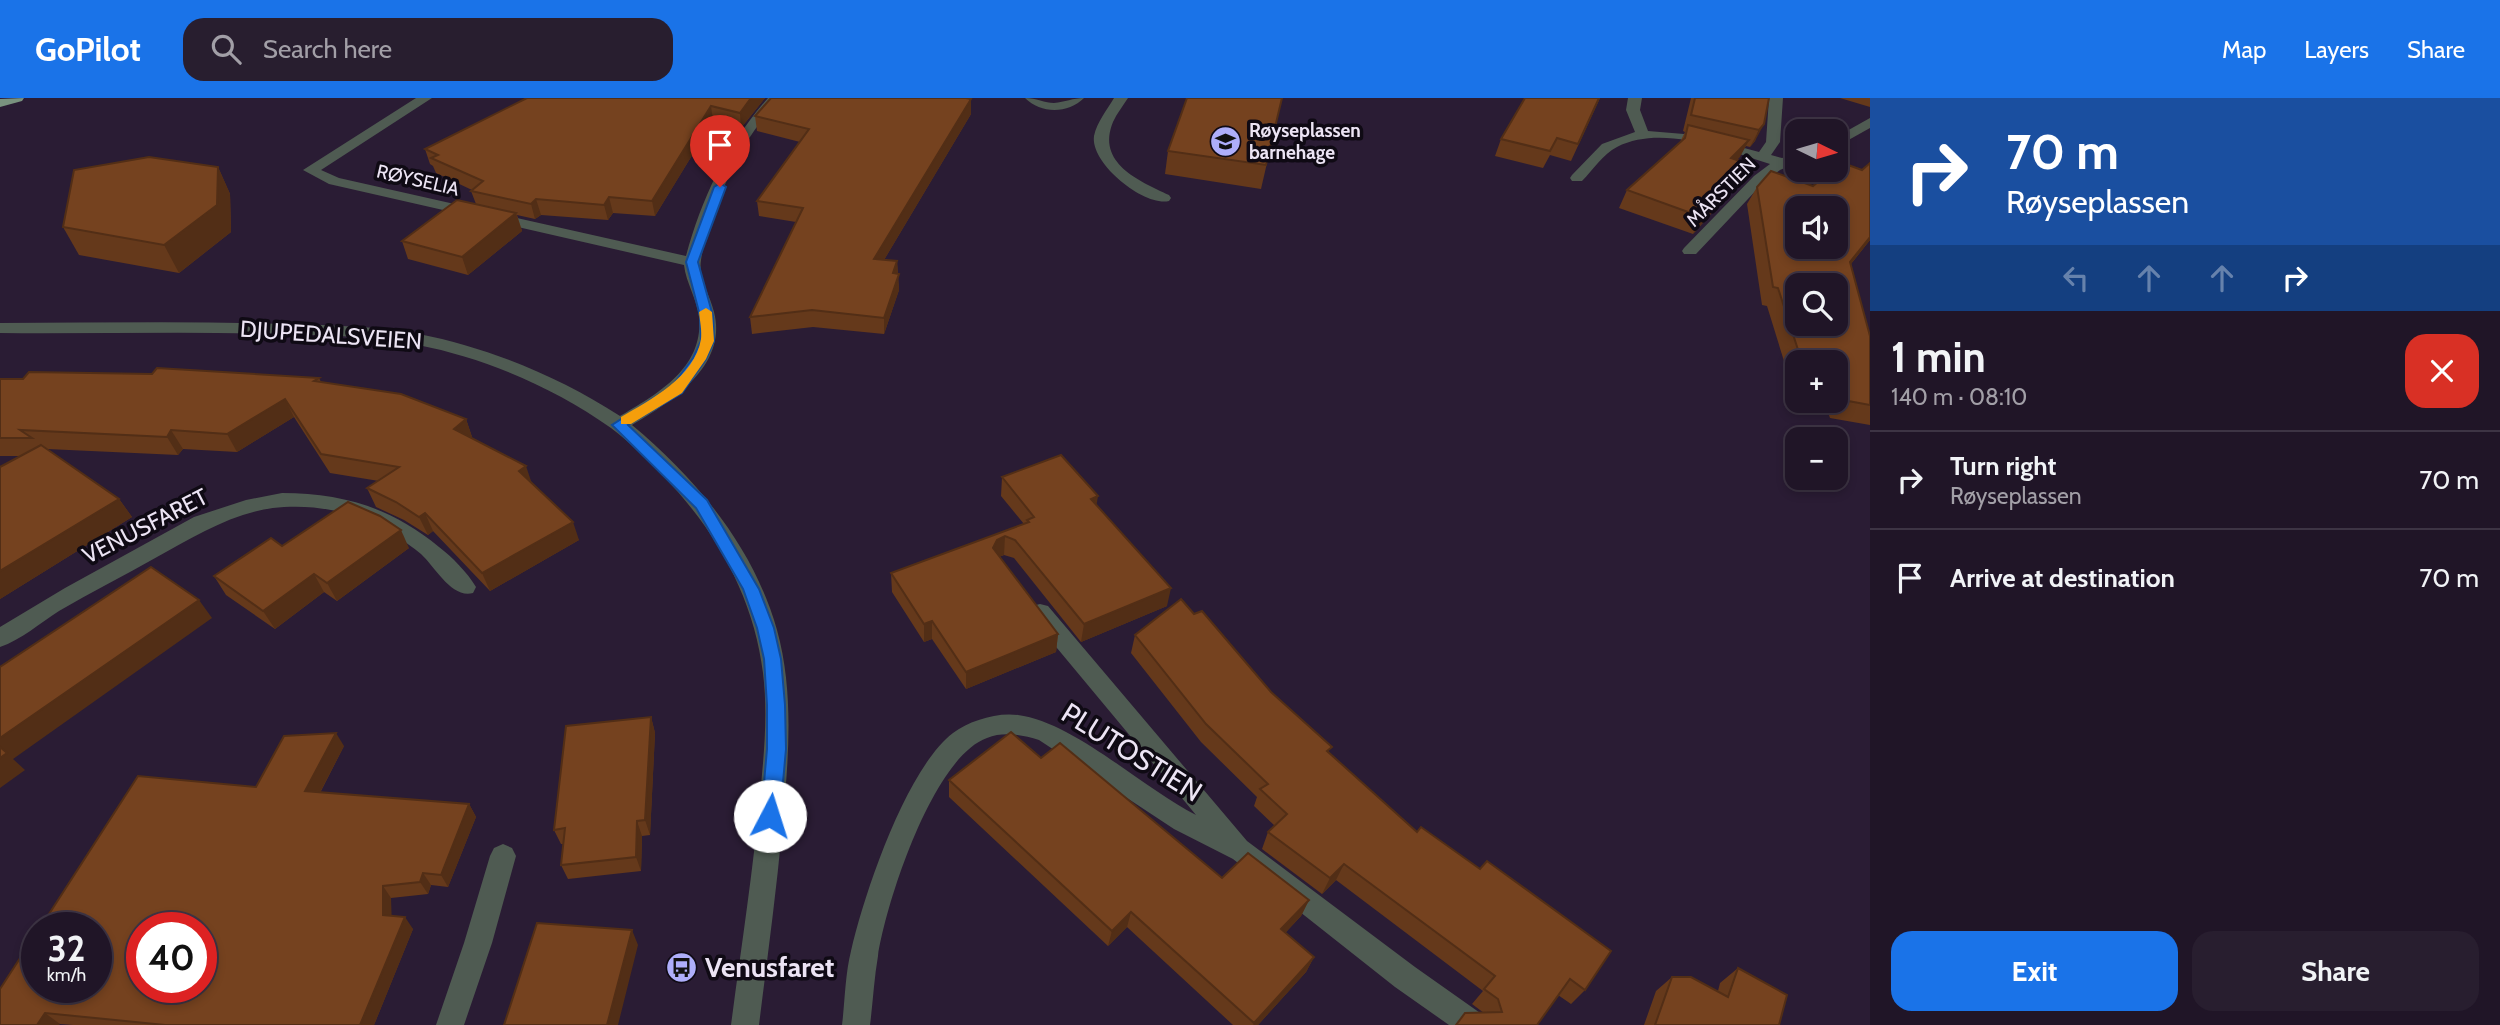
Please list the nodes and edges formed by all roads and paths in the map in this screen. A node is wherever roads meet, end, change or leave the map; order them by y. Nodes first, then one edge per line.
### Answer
1 (18, 98) edge
2 (425, 98) edge
3 (775, 98) edge
4 (1032, 98) edge
5 (1077, 98) edge
6 (1121, 98) edge
7 (1635, 98) edge
8 (1776, 98) edge
9 (0, 103) edge
10 (1870, 122) edge
11 (1643, 135) junction
12 (1848, 136) edge
13 (1763, 157) junction
14 (1785, 160) edge
15 (1785, 163) edge
16 (1577, 178) dead end
17 (1164, 198) dead end
18 (1690, 251) dead end
19 (692, 262) junction
20 (0, 328) edge
21 (619, 425) junction
22 (465, 587) dead end
23 (1028, 596) edge
24 (0, 638) edge
25 (1242, 851) junction
26 (503, 856) dead end
27 (450, 1025) edge
28 (745, 1025) edge
29 (856, 1025) edge
30 (1474, 1025) edge

1 - 9 main road
2 - 19 street, RØYSELIA
3 - 19 street
4 - 5 street
6 - 17 street
7 - 11 street
8 - 13 street, MÅRSTIEN
10 - 12 street
11 - 13 street, MÅRSTIEN
11 - 16 street, MÅRSTIEN
13 - 14 street, MÅRSTIEN
15 - 18 street, MÅRSTIEN
19 - 21 street
20 - 21 street, DJUPEDALSVEIEN
21 - 28 street, DJUPEDALSVEIEN
22 - 24 street, VENUSFARET
23 - 25 street, PLUTOSTIEN
25 - 29 street, PLUTOSTIEN
25 - 30 street, PLUTOSTIEN
26 - 27 street

